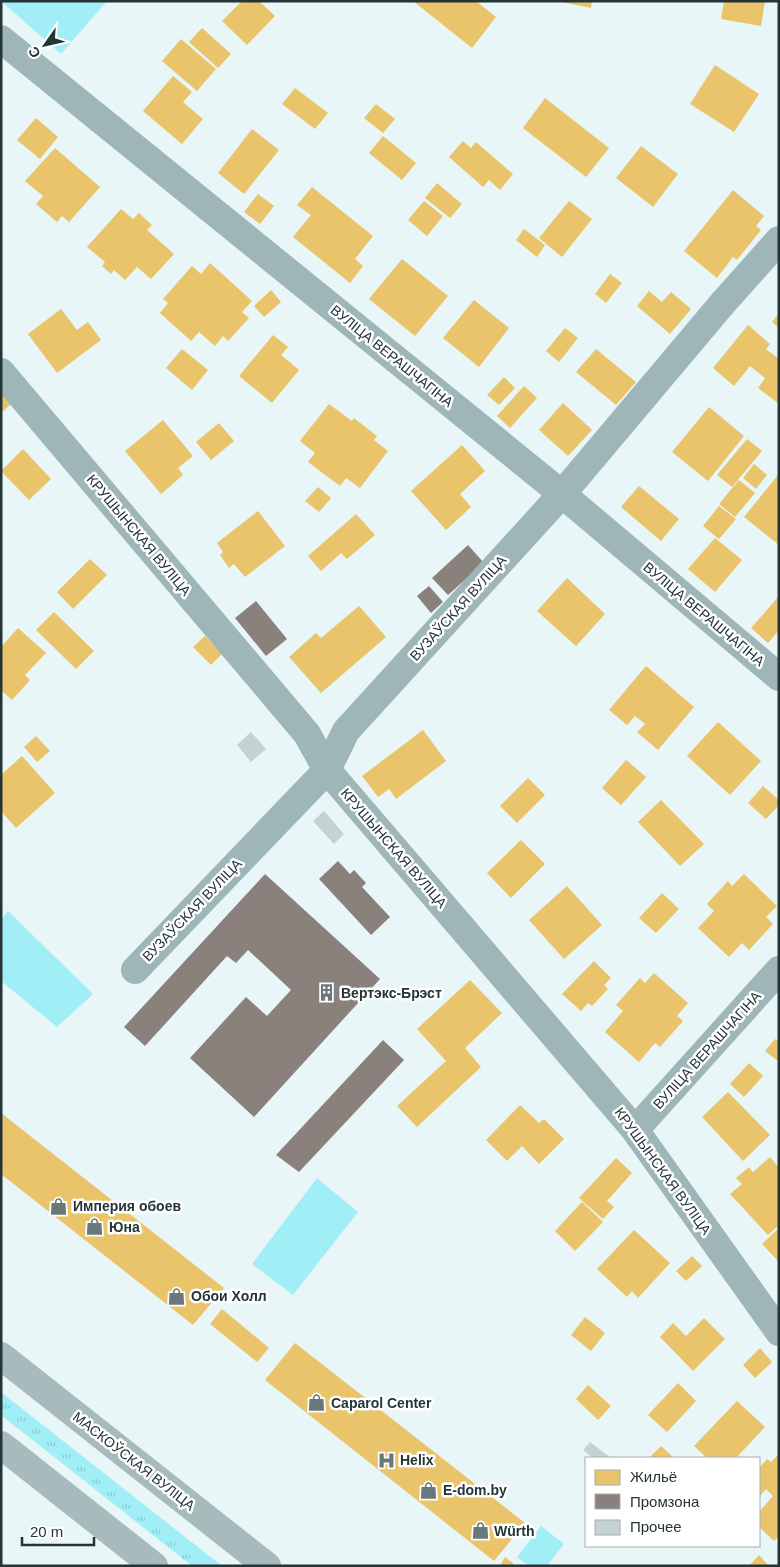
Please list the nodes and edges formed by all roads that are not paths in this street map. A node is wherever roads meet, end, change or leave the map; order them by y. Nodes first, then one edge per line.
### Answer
1 (1, 39) edge
2 (779, 240) edge
3 (1, 372) edge
4 (562, 494) junction
5 (779, 678) edge
6 (327, 770) junction
7 (135, 970) dead end
8 (779, 970) edge
9 (635, 1130) junction
10 (779, 1332) edge
11 (1, 1356) edge
12 (1, 1445) edge
13 (154, 1566) edge
14 (267, 1566) edge

1 - 4 street, ВУЛІЦА ВЕРАШЧАГІНА
2 - 4 street, ВУЗАЎСКАЯ ВУЛІЦА
3 - 6 street, КРУШЫНСКАЯ ВУЛІЦА
4 - 5 street, ВУЛІЦА ВЕРАШЧАГІНА
4 - 6 street, ВУЗАЎСКАЯ ВУЛІЦА
6 - 7 street, ВУЗАЎСКАЯ ВУЛІЦА
6 - 9 street, КРУШЫНСКАЯ ВУЛІЦА
8 - 9 street, ВУЛІЦА ВЕРАШЧАГІНА
9 - 10 street, КРУШЫНСКАЯ ВУЛІЦА
11 - 14 main road, МАСКОЎСКАЯ ВУЛІЦА
12 - 13 main road

